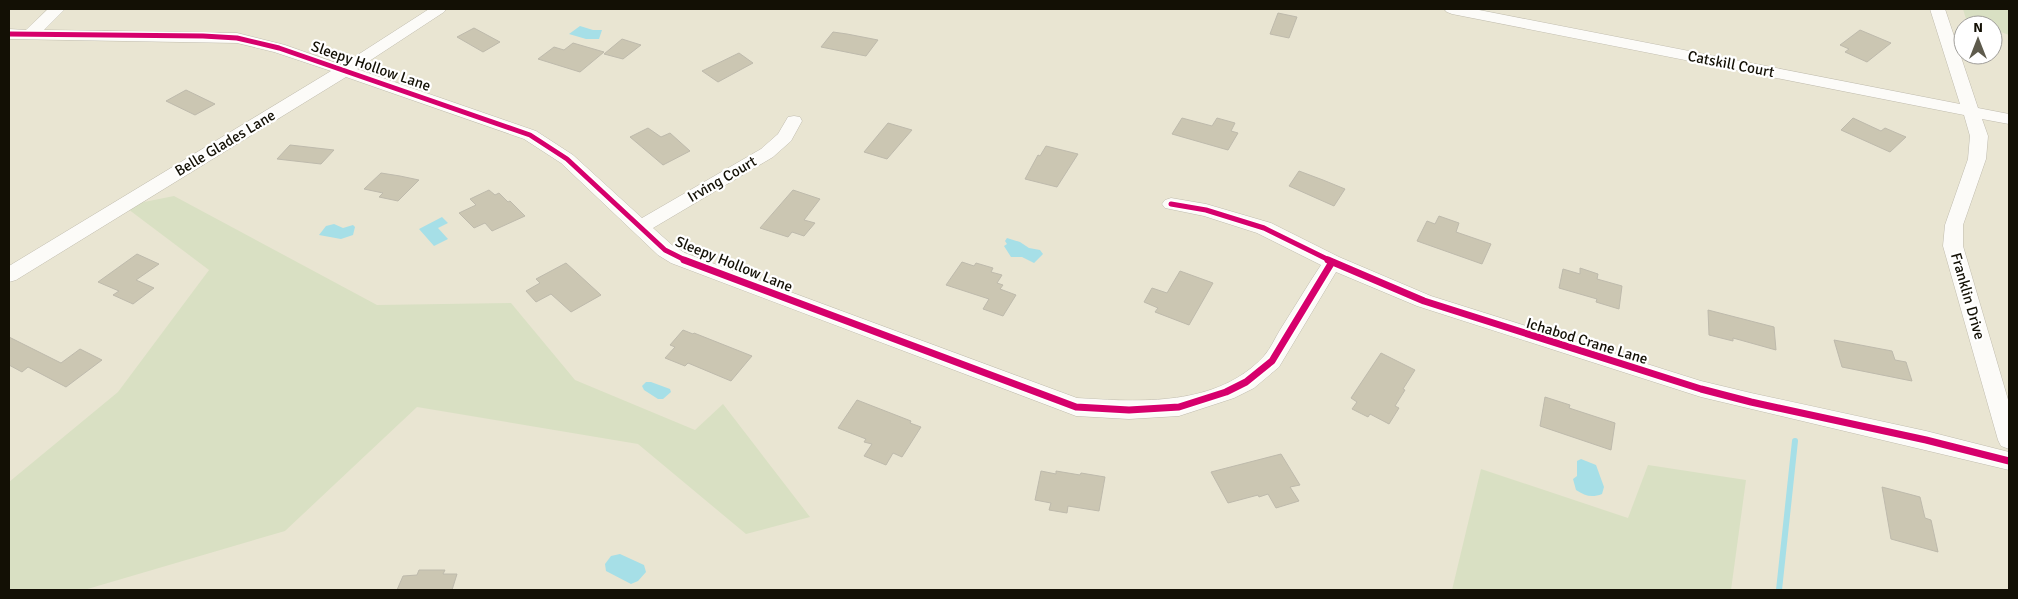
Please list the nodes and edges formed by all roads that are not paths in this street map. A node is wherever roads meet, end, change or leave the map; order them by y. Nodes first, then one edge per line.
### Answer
1 (57, 9) edge
2 (439, 9) edge
3 (1452, 9) edge
4 (1938, 9) edge
5 (9, 34) edge
6 (30, 34) junction
7 (345, 70) junction
8 (1972, 111) junction
9 (2009, 119) edge
10 (794, 121) dead end
11 (1171, 204) dead end
12 (640, 227) junction
13 (1332, 262) junction
14 (9, 275) edge
15 (2009, 440) edge
16 (2009, 461) edge

1 - 6 street
2 - 7 street, Belle Glades Lane
3 - 8 street, Catskill Court
4 - 8 street, Franklin Drive
5 - 6 street, Sleepy Hollow Lane
6 - 7 street, Sleepy Hollow Lane
7 - 12 street, Sleepy Hollow Lane
7 - 14 street, Belle Glades Lane
8 - 9 street, Catskill Court
8 - 15 street, Franklin Drive
10 - 12 street, Irving Court
11 - 13 street, Ichabod Crane Lane
12 - 13 street, Sleepy Hollow Lane
13 - 16 street, Ichabod Crane Lane

